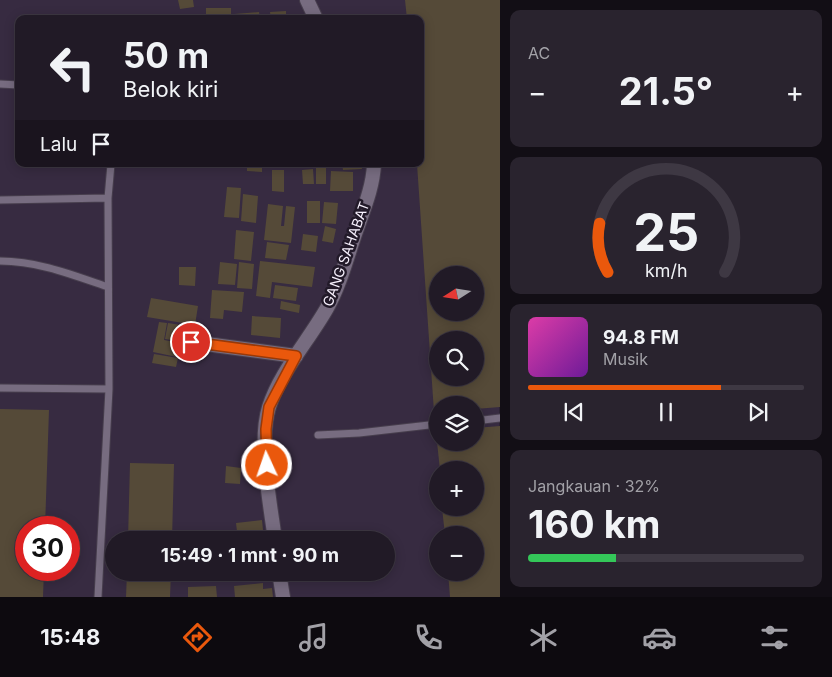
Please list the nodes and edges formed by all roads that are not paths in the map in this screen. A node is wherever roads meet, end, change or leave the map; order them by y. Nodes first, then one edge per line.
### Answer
1 (307, 0) edge
2 (314, 15) edge
3 (0, 84) edge
4 (15, 85) edge
5 (111, 167) edge
6 (374, 167) edge
7 (108, 198) junction
8 (0, 200) edge
9 (0, 261) edge
10 (108, 287) junction
11 (191, 342) dead end
12 (296, 356) junction
13 (0, 388) edge
14 (109, 389) junction
15 (500, 418) edge
16 (484, 420) edge
17 (429, 425) edge
18 (318, 434) dead end
19 (273, 531) edge
20 (280, 581) edge
21 (98, 597) edge
22 (283, 597) edge

1 - 2 street
3 - 4 lane
5 - 7 lane
6 - 12 street, GANG SAHABAT
7 - 8 lane
7 - 10 lane
9 - 10 lane
10 - 14 lane
11 - 12 street
12 - 19 street, GANG SAHABAT
13 - 14 lane
14 - 21 lane
15 - 16 lane
17 - 18 lane
20 - 22 street

